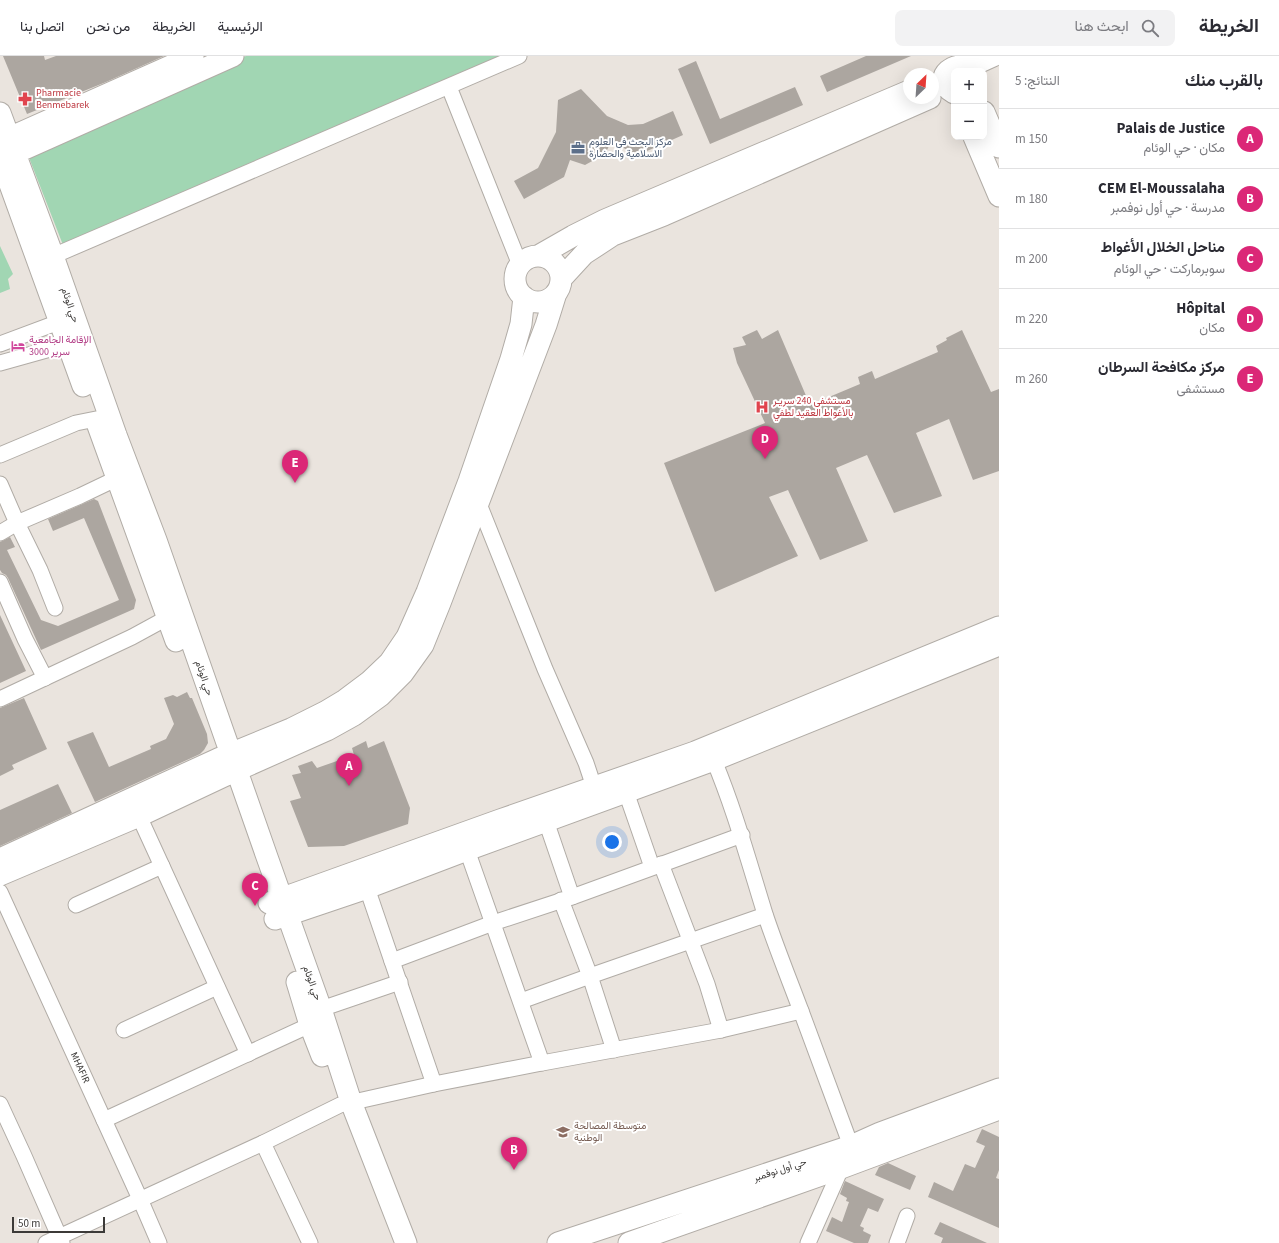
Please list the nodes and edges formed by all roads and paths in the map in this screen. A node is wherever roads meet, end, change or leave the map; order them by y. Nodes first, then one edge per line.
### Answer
1 (190, 56) edge
2 (233, 56) edge
3 (519, 56) edge
4 (993, 56) edge
5 (968, 68) edge
6 (999, 69) edge
7 (987, 70) edge
8 (449, 87) junction
9 (903, 93) edge
10 (916, 104) edge
11 (0, 113) edge
12 (987, 119) edge
13 (975, 140) edge
14 (999, 147) edge
15 (4, 152) edge
16 (999, 196) edge
17 (53, 256) junction
18 (538, 256) junction
19 (520, 266) junction
20 (558, 286) junction
21 (524, 297) junction
22 (59, 322) junction
23 (0, 344) edge
24 (68, 344) junction
25 (0, 363) edge
26 (102, 418) junction
27 (0, 455) edge
28 (124, 475) junction
29 (0, 484) edge
30 (479, 504) junction
31 (17, 523) junction
32 (0, 533) edge
33 (0, 582) edge
34 (55, 608) dead end
35 (174, 614) junction
36 (999, 627) edge
37 (999, 645) edge
38 (45, 678) junction
39 (0, 699) edge
40 (711, 753) junction
41 (227, 765) junction
42 (594, 787) junction
43 (626, 792) junction
44 (139, 816) junction
45 (546, 821) junction
46 (742, 835) junction
47 (467, 850) junction
48 (0, 859) edge
49 (162, 866) junction
50 (657, 866) junction
51 (0, 875) edge
52 (367, 888) junction
53 (0, 892) edge
54 (566, 898) junction
55 (76, 905) dead end
56 (278, 908) junction
57 (766, 916) junction
58 (493, 923) junction
59 (691, 941) junction
60 (392, 960) junction
61 (590, 976) junction
62 (400, 982) junction
63 (217, 986) junction
64 (520, 1001) junction
65 (801, 1011) junction
66 (316, 1017) junction
67 (124, 1030) dead end
68 (721, 1030) junction
69 (614, 1050) junction
70 (248, 1054) junction
71 (542, 1063) junction
72 (434, 1084) junction
73 (999, 1089) edge
74 (0, 1104) edge
75 (346, 1104) junction
76 (999, 1110) edge
77 (104, 1120) junction
78 (263, 1143) junction
79 (851, 1146) junction
80 (841, 1168) junction
81 (140, 1199) junction
82 (907, 1216) dead end
83 (61, 1240) edge
84 (46, 1243) edge
85 (159, 1243) edge
86 (310, 1243) edge
87 (392, 1243) edge
88 (406, 1243) edge
89 (558, 1243) edge
90 (629, 1243) edge
91 (808, 1243) edge
92 (897, 1243) edge

1 - 15 street
2 - 15 street
3 - 8 street
4 - 5 street
6 - 7 street
8 - 17 street
8 - 19 street
9 - 18 street
10 - 20 street
11 - 15 street, حي الوئام
12 - 14 street
13 - 16 street
15 - 17 street, حي الوئام
15 - 22 street, حي الوئام
17 - 26 street, حي الوئام
18 - 19 street
18 - 20 street
19 - 21 street
20 - 21 street
20 - 30 street
21 - 41 street
22 - 23 street
22 - 24 street, حي الوئام
24 - 25 street
24 - 26 street, حي الوئام
26 - 27 street
26 - 28 street, حي الوئام
28 - 31 street
28 - 35 street, حي الوئام
29 - 31 street
30 - 41 street
30 - 42 street
31 - 32 street
31 - 34 street
33 - 38 street
35 - 38 street
35 - 41 street, حي الوئام
36 - 40 street
37 - 40 street
38 - 39 street
40 - 42 street
40 - 43 street
40 - 46 street
41 - 44 street
41 - 48 street
41 - 56 street, حي الوئام
42 - 56 street
43 - 45 street
43 - 50 street
44 - 49 street
44 - 51 street
45 - 47 street
45 - 54 street
46 - 50 street
46 - 57 street
47 - 52 street
47 - 58 street
49 - 55 street
49 - 63 street
50 - 54 street
50 - 59 street
52 - 56 street
52 - 60 street
53 - 77 street, MHAFIR
54 - 58 street
54 - 61 street
56 - 66 street, حي الوئام
57 - 59 street
57 - 65 street
58 - 60 street
58 - 64 street
59 - 61 street
59 - 68 street
60 - 62 street
61 - 64 street
61 - 69 street
62 - 66 street
62 - 72 street
63 - 67 street
63 - 70 street
64 - 71 street
65 - 68 street
65 - 79 street
66 - 70 street
66 - 75 street, حي الوئام
68 - 69 street
69 - 71 street
70 - 77 street
71 - 72 street
72 - 75 street
73 - 79 street, حي أول نوفمبر
74 - 83 street
75 - 78 street
75 - 87 street, حي الوئام
75 - 88 street, حي الوئام
76 - 80 street, حي أول نوفمبر
77 - 81 street, MHAFIR
78 - 81 street
78 - 86 street
79 - 80 street
79 - 89 street, حي أول نوفمبر
80 - 90 street, حي أول نوفمبر
80 - 91 street
81 - 83 street
81 - 85 street, MHAFIR
82 - 92 street
83 - 84 street

